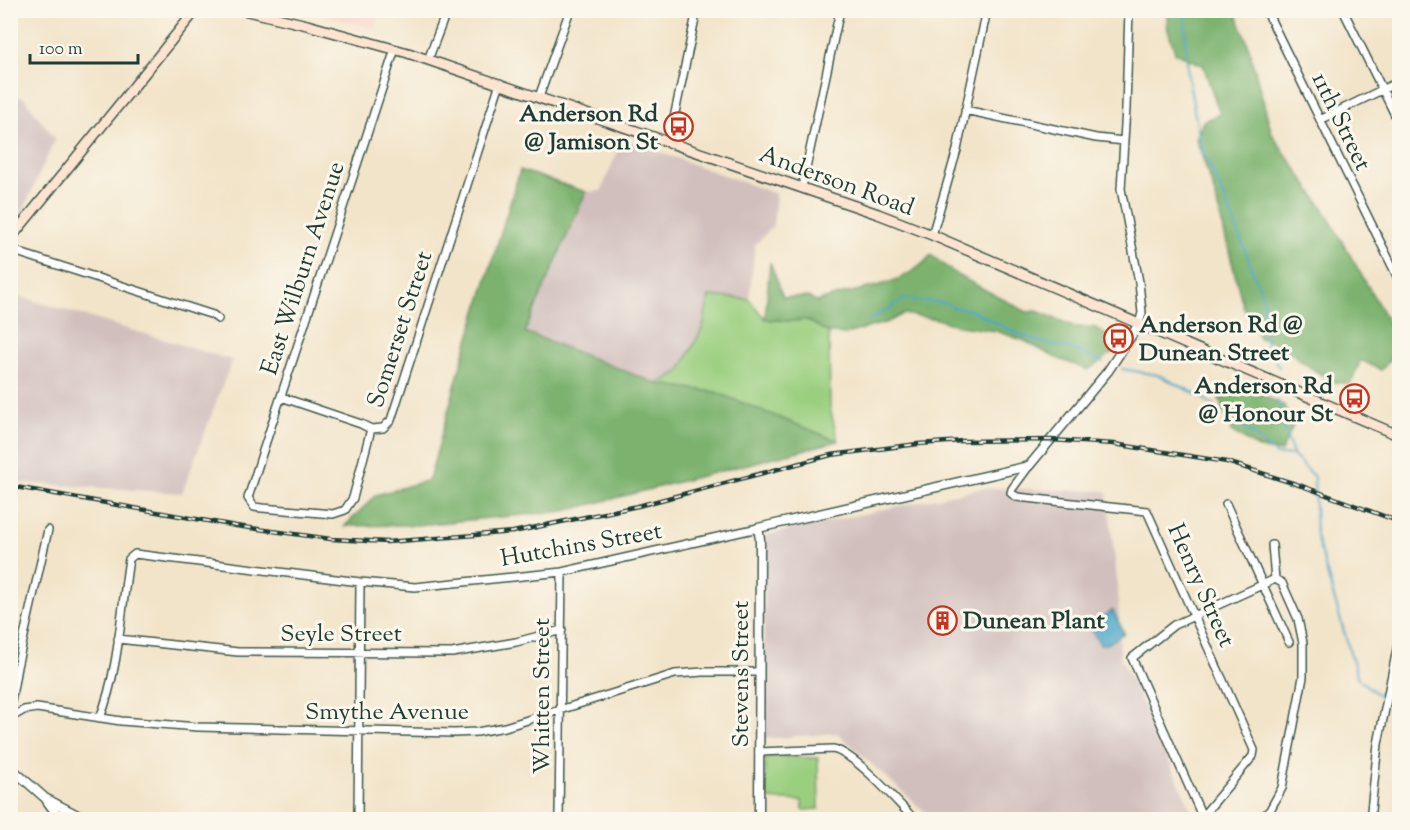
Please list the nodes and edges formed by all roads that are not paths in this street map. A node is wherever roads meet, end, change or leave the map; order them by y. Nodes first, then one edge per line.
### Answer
1 (196, 10) edge
2 (243, 10) edge
3 (447, 10) edge
4 (570, 10) edge
5 (697, 10) edge
6 (840, 10) edge
7 (987, 10) edge
8 (1128, 10) edge
9 (1266, 10) edge
10 (1343, 10) edge
11 (395, 49) junction
12 (428, 60) junction
13 (1400, 81) edge
14 (500, 83) junction
15 (1382, 90) junction
16 (539, 97) junction
17 (966, 110) junction
18 (1320, 120) junction
19 (1400, 125) edge
20 (669, 141) junction
21 (1124, 141) junction
22 (802, 187) junction
23 (932, 235) junction
24 (10, 238) edge
25 (10, 248) edge
26 (1400, 282) edge
27 (218, 319) dead end
28 (1139, 324) junction
29 (281, 397) junction
30 (371, 429) junction
31 (1400, 436) edge
32 (1029, 466) junction
33 (248, 498) joint
34 (1226, 504) dead end
35 (758, 528) junction
36 (48, 530) dead end
37 (1272, 545) dead end
38 (562, 572) junction
39 (1275, 579) junction
40 (360, 582) junction
41 (1262, 584) junction
42 (1195, 615) junction
43 (562, 630) junction
44 (1400, 633) edge
45 (118, 639) junction
46 (1289, 642) dead end
47 (359, 653) junction
48 (14, 666) edge
49 (758, 672) junction
50 (10, 708) edge
51 (561, 709) junction
52 (10, 718) edge
53 (100, 718) junction
54 (358, 732) junction
55 (759, 752) junction
56 (10, 767) edge
57 (45, 798) junction
58 (1201, 818) edge
59 (61, 819) edge
60 (87, 819) edge
61 (358, 819) edge
62 (559, 819) edge
63 (759, 819) edge
64 (915, 819) edge
65 (1260, 819) edge
66 (1370, 819) edge

1 - 24 main road
2 - 11 main road, Anderson Road
3 - 12 street
4 - 16 street
5 - 20 street
6 - 22 street
7 - 17 street
8 - 21 street
9 - 18 street, 11th Street
10 - 15 street
11 - 12 main road, Anderson Road
11 - 29 street, East Wilburn Avenue
12 - 14 main road, Anderson Road
13 - 15 street
14 - 16 main road, Anderson Road
14 - 30 street, Somerset Street
15 - 18 street
15 - 19 street
16 - 20 main road, Anderson Road
17 - 21 street
17 - 23 street
18 - 26 street, 11th Street
20 - 22 main road, Anderson Road
21 - 28 street
22 - 23 main road, Anderson Road
23 - 28 main road, Anderson Road
25 - 27 street
28 - 31 main road, Anderson Road
28 - 32 street
29 - 30 street
29 - 33 street, East Wilburn Avenue
30 - 33 street, Somerset Street
32 - 35 street, Hutchins Street
32 - 42 street, Henry Street
34 - 41 street
35 - 38 street, Hutchins Street
35 - 49 street, Stevens Street
36 - 48 street
37 - 39 street
38 - 40 street, Hutchins Street
38 - 43 street, Whitten Street
39 - 41 street
39 - 65 street
40 - 45 street, Hutchins Street
40 - 47 street
41 - 42 street
41 - 46 street
42 - 58 street, Henry Street
42 - 58 street
43 - 47 street, Seyle Street
43 - 51 street, Whitten Street
44 - 66 street
45 - 47 street, Seyle Street
45 - 53 street
47 - 54 street
48 - 50 street
49 - 51 street, Smythe Avenue
49 - 55 street, Stevens Street
51 - 54 street, Smythe Avenue
51 - 62 street, Whitten Street
52 - 53 street, Smythe Avenue
53 - 54 street, Smythe Avenue
54 - 61 street
55 - 63 street, Stevens Street
55 - 64 street
56 - 57 street
57 - 59 street
57 - 60 street

